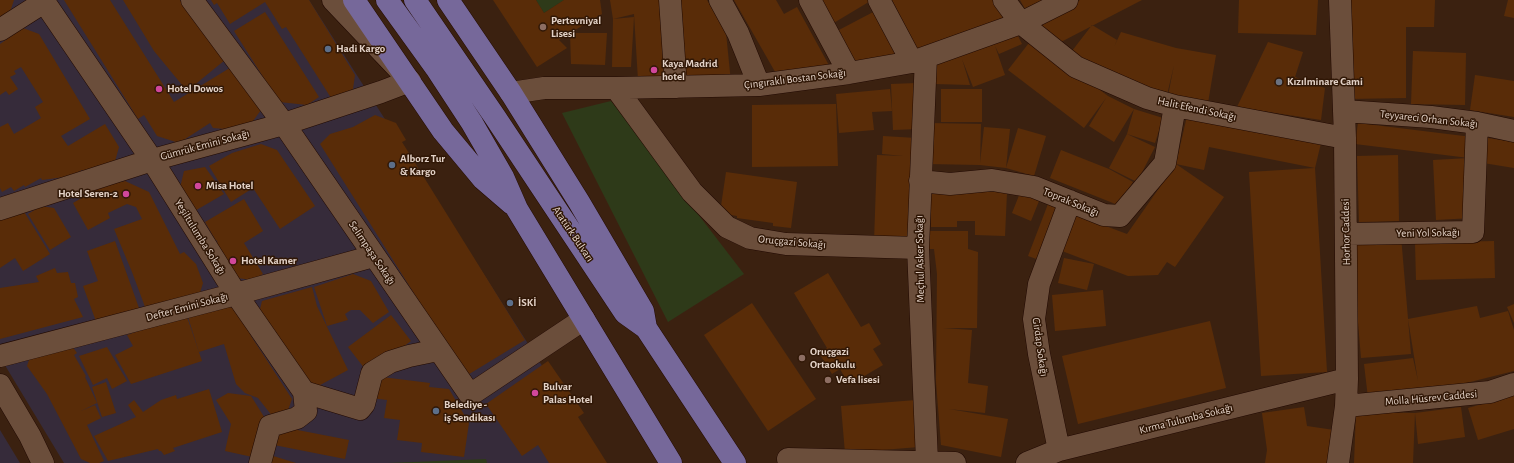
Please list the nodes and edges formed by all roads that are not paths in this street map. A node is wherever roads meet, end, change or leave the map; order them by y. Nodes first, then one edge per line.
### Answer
1 (192, 0) edge
2 (334, 0) edge
3 (354, 0) edge
4 (387, 0) edge
5 (415, 0) edge
6 (448, 0) edge
7 (670, 0) edge
8 (720, 0) edge
9 (810, 0) edge
10 (880, 0) edge
11 (1004, 0) edge
12 (1067, 0) edge
13 (1340, 0) edge
14 (44, 1) edge
15 (1021, 23) junction
16 (0, 30) edge
17 (919, 60) junction
18 (849, 73) junction
19 (410, 81) junction
20 (759, 85) junction
21 (676, 87) junction
22 (616, 88) junction
23 (511, 93) junction
24 (1175, 106) junction
25 (1344, 111) junction
26 (1477, 123) junction
27 (284, 124) junction
28 (1514, 131) edge
29 (1344, 138) junction
30 (152, 160) junction
31 (920, 181) junction
32 (1070, 201) junction
33 (0, 209) edge
34 (517, 209) junction
35 (1346, 234) junction
36 (918, 248) junction
37 (374, 256) junction
38 (236, 294) junction
39 (584, 319) junction
40 (646, 328) junction
41 (438, 350) junction
42 (0, 356) edge
43 (1347, 379) junction
44 (1514, 384) edge
45 (0, 385) edge
46 (304, 392) junction
47 (1346, 406) junction
48 (1059, 450) junction
49 (788, 459) dead end
50 (735, 462) edge
51 (927, 462) junction
52 (43, 463) edge
53 (260, 463) edge
54 (671, 463) edge
55 (955, 463) edge
56 (1027, 463) edge
57 (1338, 463) edge

1 - 27 street, Selimpaşa Sokağı
2 - 19 street
3 - 19 main road
4 - 34 main road
5 - 40 main road, Atatürk Bulvarı
6 - 23 main road
7 - 21 street
8 - 20 street
9 - 18 street
10 - 17 street
11 - 15 street, Halit Efendi Sokağı
12 - 15 street, Çıngıraklı Bostan Sokağı
13 - 25 street, Horhor Caddesi
14 - 16 street
14 - 30 street, Yeşiltulumba Sokağı
15 - 17 street, Çıngıraklı Bostan Sokağı
15 - 24 street, Halit Efendi Sokağı
17 - 18 street, Çıngıraklı Bostan Sokağı
17 - 31 street, Meçhul Asker Sokağı
18 - 20 street, Çıngıraklı Bostan Sokağı
19 - 27 street, Gümrük Emini Sokağı
19 - 34 main road
20 - 21 street, Çıngıraklı Bostan Sokağı
21 - 22 street, Çıngıraklı Bostan Sokağı
22 - 23 street, Çıngıraklı Bostan Sokağı
22 - 36 street, Oruçgazi Sokağı
23 - 40 main road
24 - 29 street, Halit Efendi Sokağı
24 - 32 street, Toprak Sokağı
25 - 26 street, Teyyareci Orhan Sokağı
25 - 29 street, Horhor Caddesi
26 - 28 street, Teyyareci Orhan Sokağı
26 - 35 street, Yeni Yol Sokağı
27 - 30 street, Gümrük Emini Sokağı
27 - 37 street, Selimpaşa Sokağı
29 - 35 street, Horhor Caddesi
30 - 33 street, Gümrük Emini Sokağı
30 - 38 street, Yeşiltulumba Sokağı
31 - 32 street, Toprak Sokağı
31 - 36 street, Meçhul Asker Sokağı
32 - 48 street, Girdap Sokağı
34 - 39 main road
35 - 43 street, Horhor Caddesi
36 - 51 street, Meçhul Asker Sokağı
37 - 38 street, Defter Emini Sokağı
37 - 41 street, Selimpaşa Sokağı
38 - 42 street, Defter Emini Sokağı
38 - 46 street, Yeşiltulumba Sokağı
39 - 41 street, Selimpaşa Sokağı
39 - 54 main road
40 - 50 main road, Atatürk Bulvarı
41 - 46 street
43 - 47 street, Horhor Caddesi
43 - 48 street, Kırma Tulumba Sokağı
44 - 47 street, Molla Hüsrev Caddesi
45 - 52 street
46 - 53 street
47 - 57 street, Horhor Caddesi
48 - 56 street, Kırma Tulumba Sokağı
49 - 51 street
51 - 55 street

